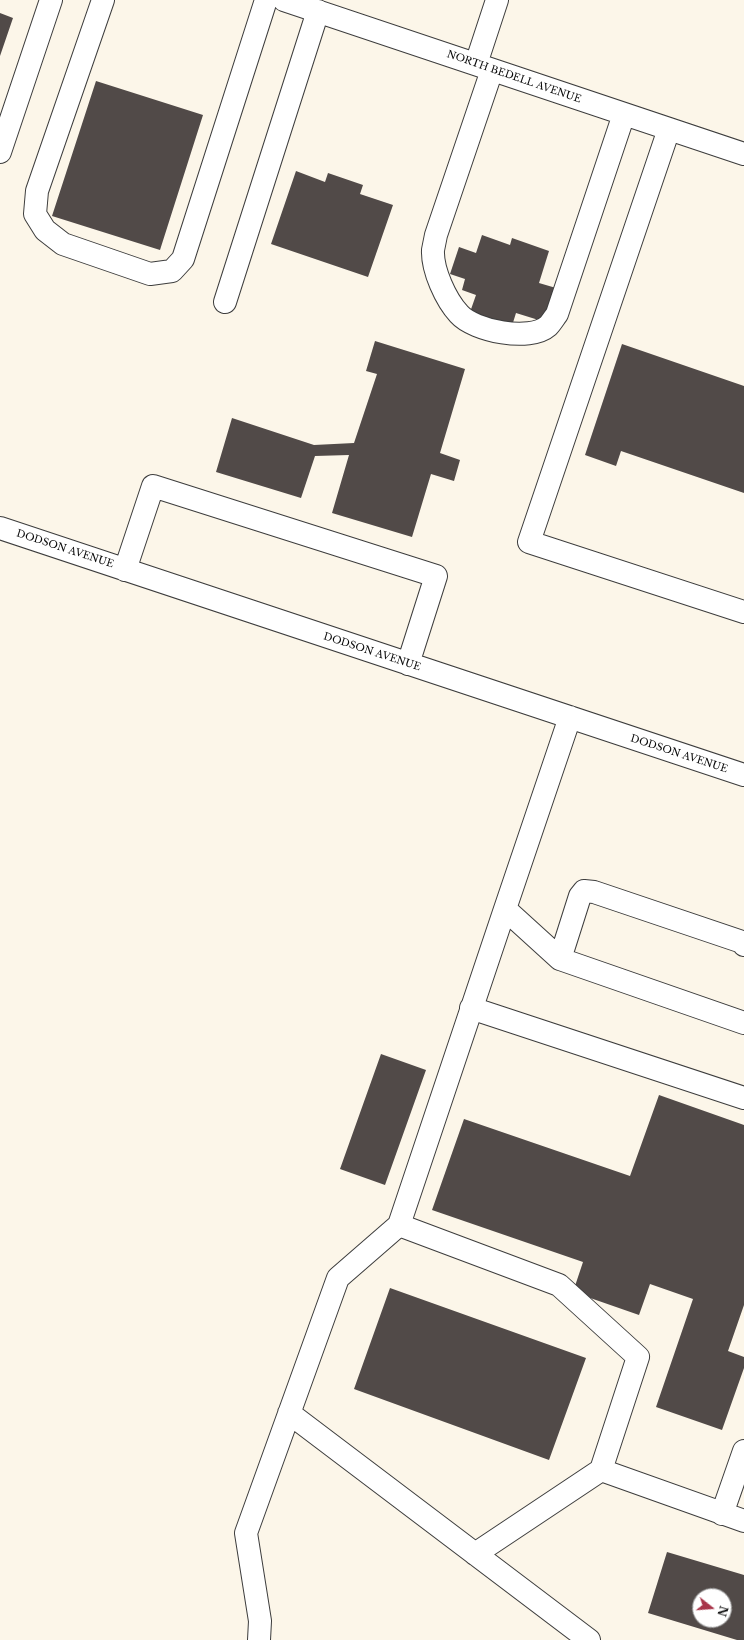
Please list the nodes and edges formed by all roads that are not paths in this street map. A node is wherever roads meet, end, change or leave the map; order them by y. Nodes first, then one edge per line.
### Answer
1 (51, 0) edge
2 (103, 0) edge
3 (266, 0) edge
4 (284, 0) edge
5 (497, 0) edge
6 (318, 12) junction
7 (484, 67) junction
8 (624, 114) junction
9 (669, 129) junction
10 (0, 152) edge
11 (744, 154) edge
12 (225, 302) dead end
13 (0, 528) edge
14 (125, 570) junction
15 (744, 612) edge
16 (408, 664) junction
17 (570, 718) junction
18 (744, 775) edge
19 (505, 910) junction
20 (744, 945) edge
21 (560, 959) junction
22 (470, 1008) junction
23 (744, 1023) edge
24 (744, 1098) edge
25 (399, 1225) junction
26 (289, 1413) junction
27 (744, 1451) edge
28 (602, 1470) junction
29 (722, 1514) junction
30 (744, 1521) edge
31 (475, 1554) junction
32 (258, 1640) edge
33 (589, 1640) edge

1 - 10 street
2 - 3 street
4 - 6 street, NORTH BEDELL AVENUE
5 - 7 street
6 - 7 street, NORTH BEDELL AVENUE
6 - 12 street
7 - 8 street, NORTH BEDELL AVENUE
7 - 8 street
8 - 9 street, NORTH BEDELL AVENUE
9 - 11 street, NORTH BEDELL AVENUE
9 - 15 street
13 - 14 street, DODSON AVENUE
14 - 16 street, DODSON AVENUE
14 - 16 street
16 - 17 street, DODSON AVENUE
17 - 18 street, DODSON AVENUE
17 - 19 street
19 - 21 street
19 - 22 street
20 - 21 street
21 - 23 street
22 - 24 street
22 - 25 street
25 - 26 street
25 - 28 street
26 - 31 street
26 - 32 street
27 - 29 street
28 - 29 street
28 - 31 street
29 - 30 street
31 - 33 street

